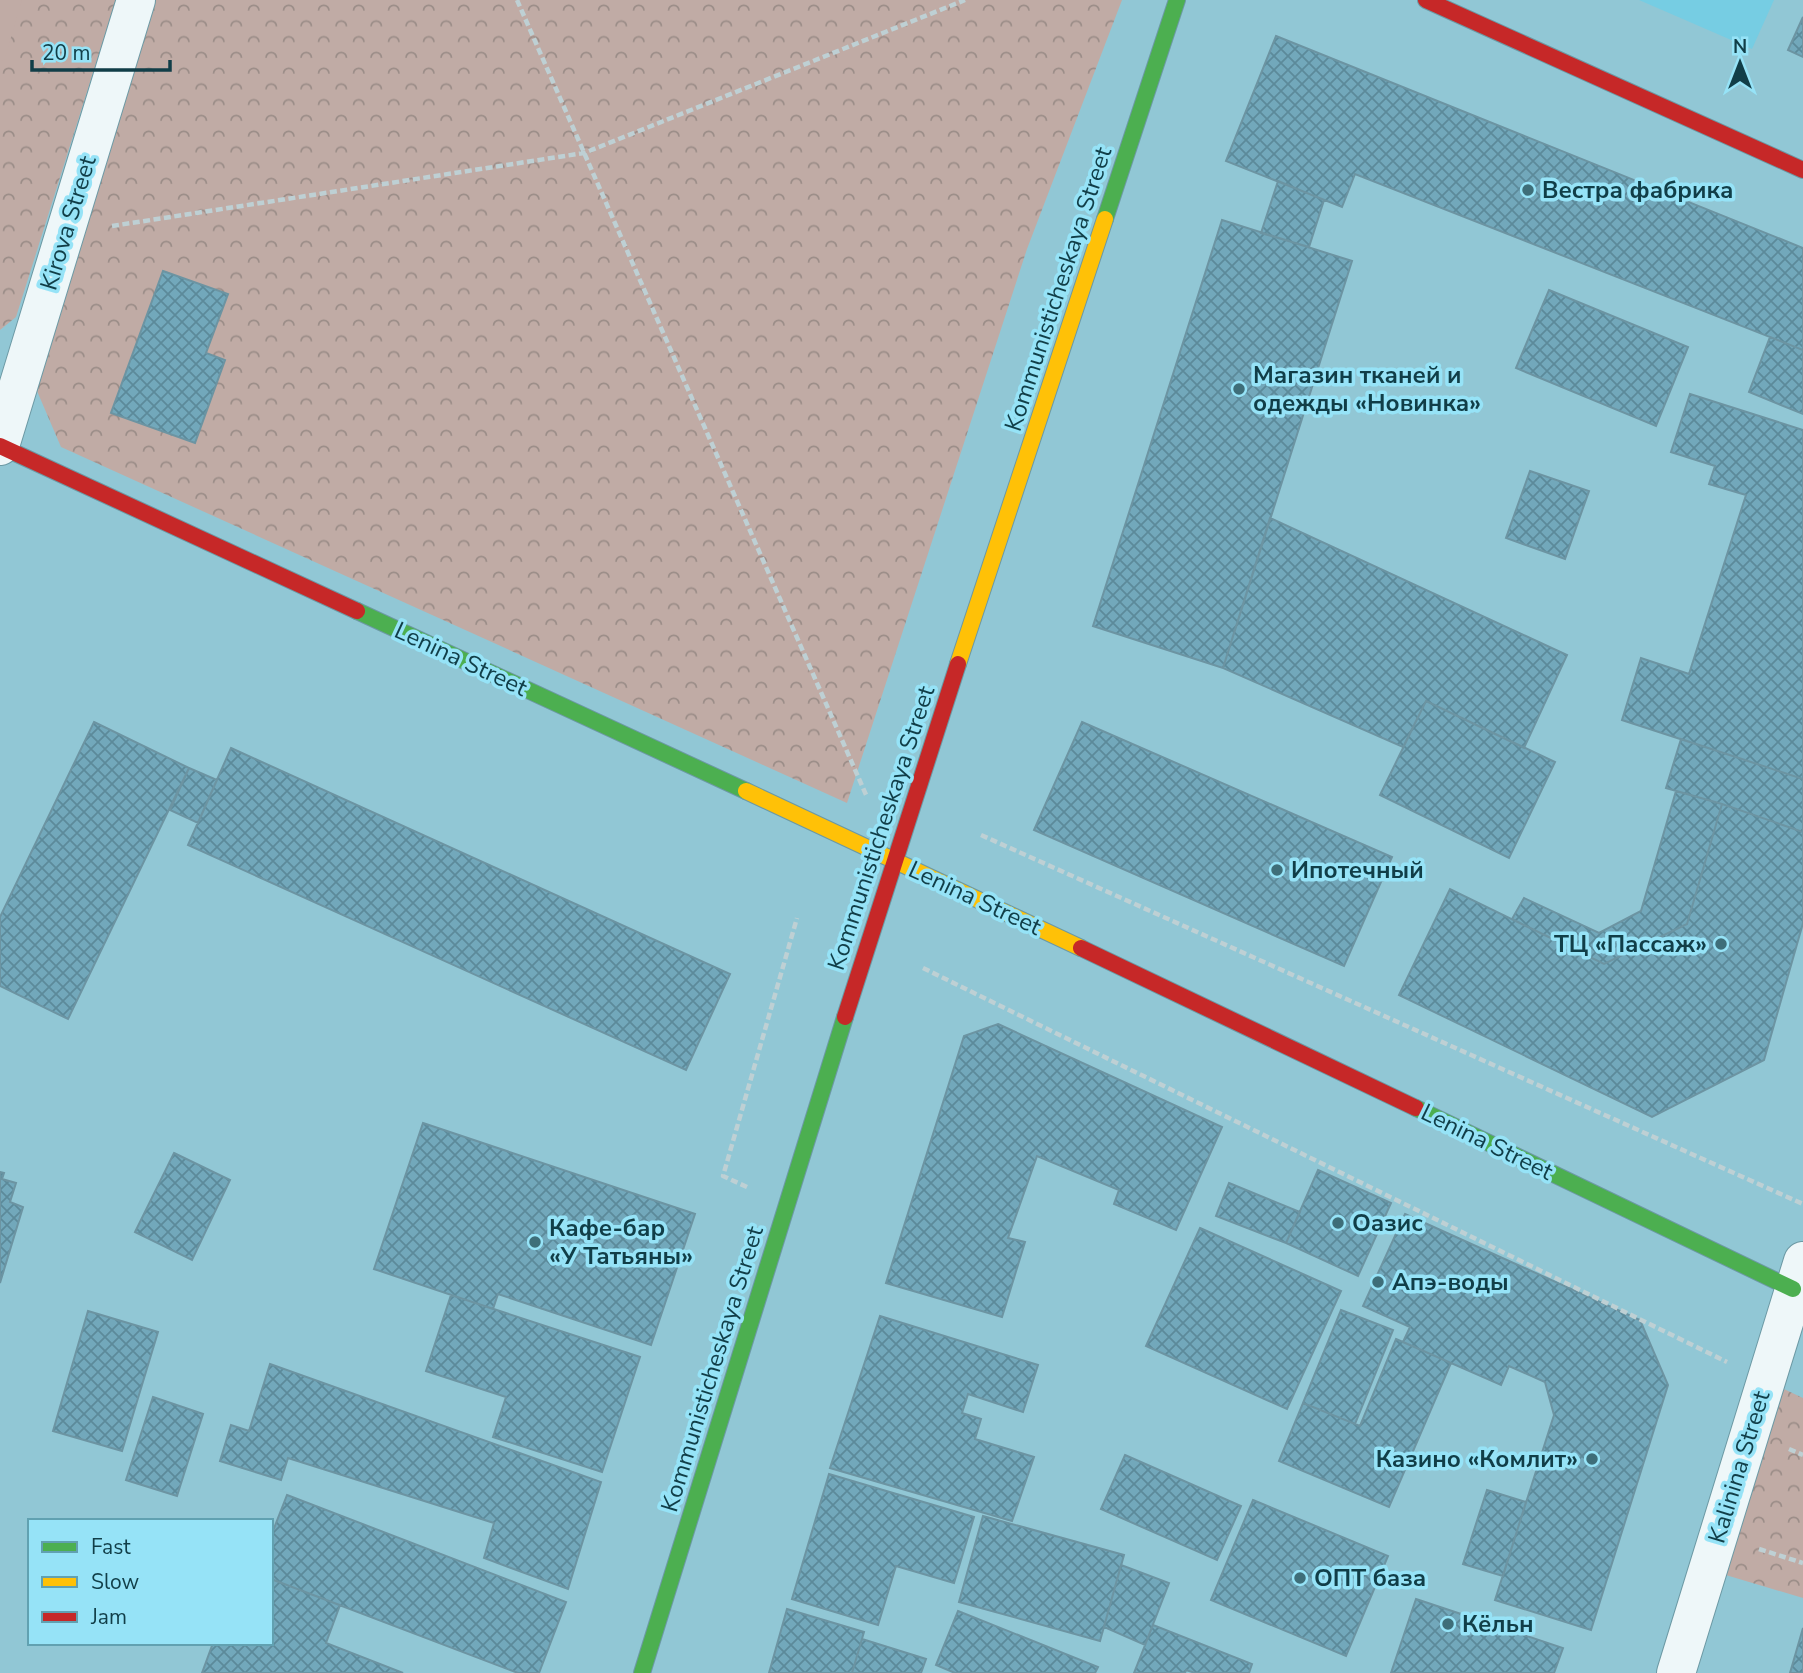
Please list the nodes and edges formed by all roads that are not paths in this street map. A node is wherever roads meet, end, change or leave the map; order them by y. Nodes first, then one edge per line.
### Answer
1 (136, 0) edge
2 (1177, 0) edge
3 (1426, 0) edge
4 (1803, 170) edge
5 (0, 446) edge
6 (894, 859) junction
7 (1800, 1270) edge
8 (642, 1673) edge
9 (1676, 1673) edge

1 - 5 street, Kirova Street
2 - 6 street, Kommunisticheskaya Street
3 - 4 street
5 - 6 street, Lenina Street
6 - 7 street, Lenina Street
6 - 8 street, Kommunisticheskaya Street
7 - 9 street, Kalinina Street

